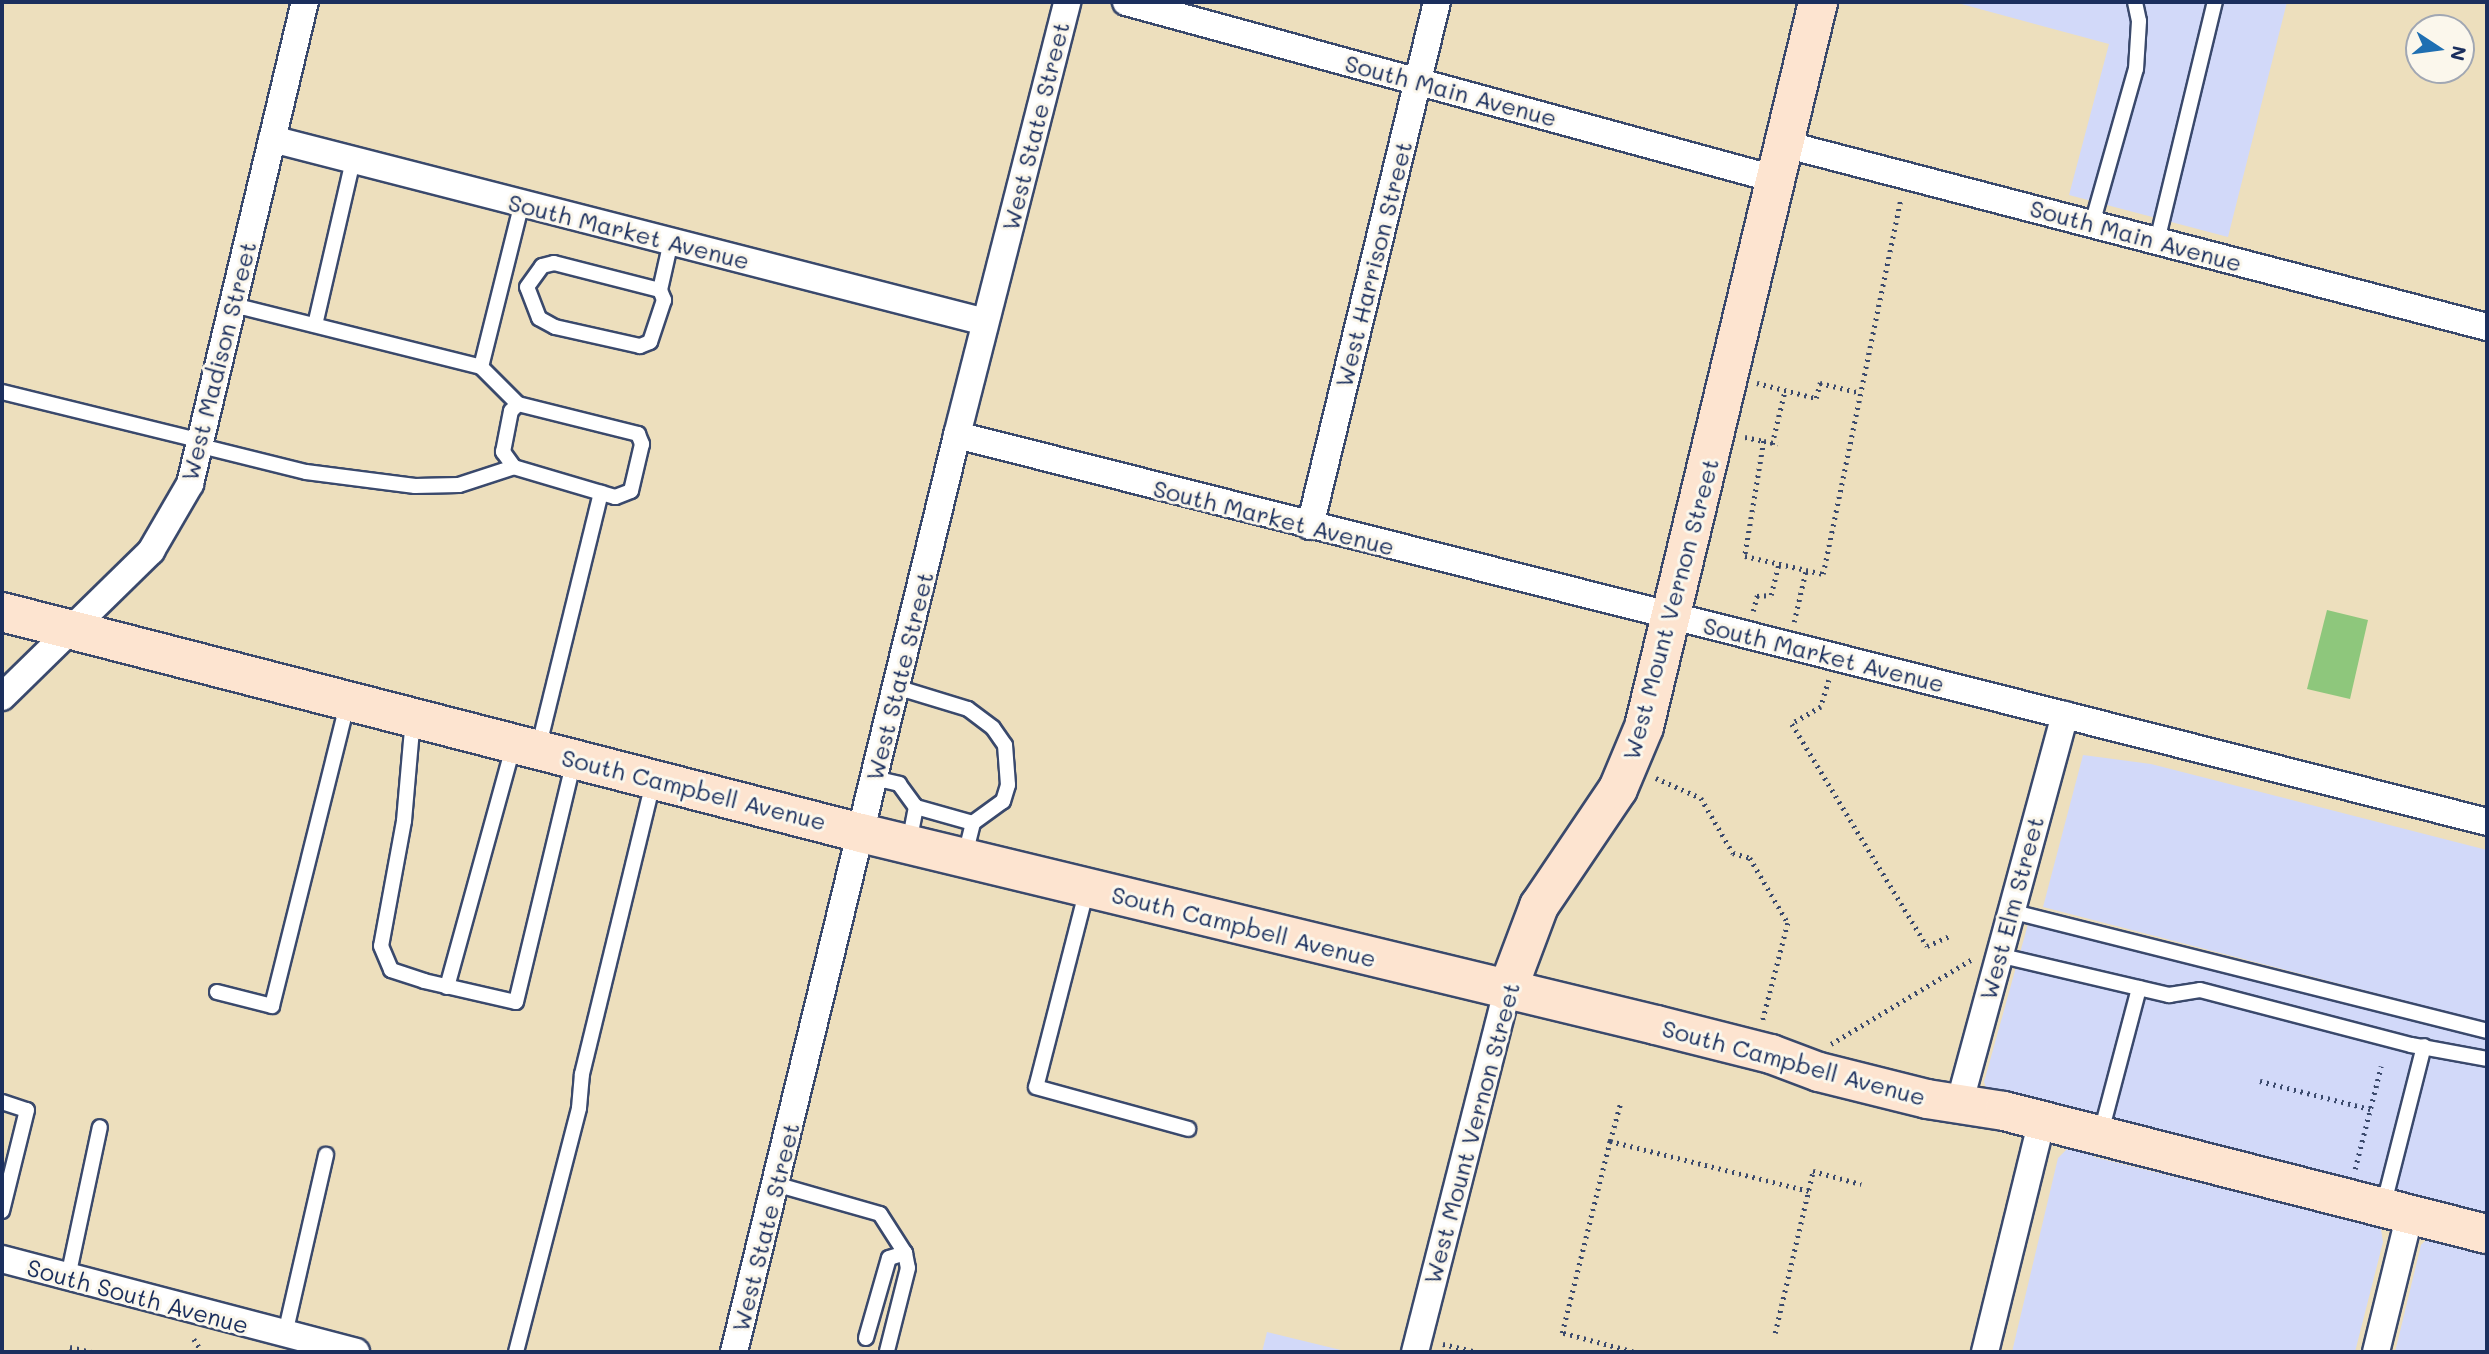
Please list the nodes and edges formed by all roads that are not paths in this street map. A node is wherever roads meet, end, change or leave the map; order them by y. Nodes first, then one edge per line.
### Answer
1 (305, 2) edge
2 (1067, 2) edge
3 (1126, 2) edge
4 (1437, 2) edge
5 (1818, 2) edge
6 (2134, 2) edge
7 (2215, 2) edge
8 (1417, 81) junction
9 (272, 139) junction
10 (353, 160) junction
11 (1780, 161) junction
12 (522, 203) junction
13 (2092, 224) junction
14 (2157, 241) junction
15 (671, 242) junction
16 (502, 281) junction
17 (527, 288) junction
18 (660, 290) junction
19 (233, 305) junction
20 (985, 322) junction
21 (315, 326) junction
22 (2487, 327) edge
23 (481, 367) junction
24 (2, 392) edge
25 (518, 404) junction
26 (957, 435) junction
27 (202, 444) junction
28 (514, 467) junction
29 (601, 493) junction
30 (1310, 526) junction
31 (2, 612) edge
32 (1673, 616) junction
33 (72, 628) junction
34 (896, 687) junction
35 (2, 697) edge
36 (348, 700) junction
37 (2064, 715) junction
38 (413, 717) junction
39 (542, 750) junction
40 (874, 778) junction
41 (654, 779) junction
42 (916, 807) junction
43 (2487, 822) edge
44 (861, 832) junction
45 (969, 840) junction
46 (908, 844) junction
47 (1088, 888) junction
48 (2010, 911) junction
49 (1986, 956) junction
50 (447, 987) junction
51 (2139, 988) junction
52 (1507, 990) junction
53 (217, 992) dead end
54 (2487, 1031) edge
55 (2424, 1046) junction
56 (2487, 1059) edge
57 (1960, 1101) junction
58 (2, 1102) edge
59 (2041, 1124) junction
60 (100, 1127) dead end
61 (1188, 1129) dead end
62 (2099, 1138) junction
63 (326, 1155) dead end
64 (775, 1184) junction
65 (2, 1211) edge
66 (2397, 1211) junction
67 (2487, 1234) edge
68 (905, 1253) junction
69 (2, 1259) edge
70 (68, 1277) junction
71 (285, 1335) junction
72 (866, 1338) dead end
73 (887, 1351) edge
74 (356, 1352) edge
75 (516, 1352) edge
76 (734, 1352) edge
77 (1415, 1352) edge
78 (1985, 1352) edge
79 (2376, 1352) edge

1 - 9 street, West Madison Street
2 - 20 street, West State Street
3 - 8 street, South Main Avenue
4 - 8 street, West Harrison Street
5 - 11 main road, West Mount Vernon Street
6 - 13 lane
7 - 14 lane
8 - 11 street, South Main Avenue
8 - 30 street, West Harrison Street
9 - 10 street, South Market Avenue
9 - 19 street, West Madison Street
10 - 12 street, South Market Avenue
10 - 21 lane
11 - 13 street, South Main Avenue
11 - 32 main road, West Mount Vernon Street
12 - 15 street, South Market Avenue
12 - 16 lane
13 - 14 street, South Main Avenue
14 - 22 street, South Main Avenue
15 - 18 lane
15 - 20 street, South Market Avenue
16 - 17 lane
16 - 23 lane
17 - 18 lane
17 - 18 lane
19 - 21 lane
19 - 27 street, West Madison Street
20 - 26 street, West State Street
21 - 23 lane
23 - 25 lane
24 - 27 lane
25 - 28 lane
25 - 29 lane
26 - 30 street, South Market Avenue
26 - 34 street, West State Street
27 - 28 lane
27 - 33 street, West Madison Street
28 - 29 lane
29 - 39 lane
30 - 32 street, South Market Avenue
31 - 33 main road, South Campbell Avenue
32 - 37 street, South Market Avenue
32 - 52 main road, West Mount Vernon Street
33 - 35 street, West Madison Street
33 - 36 main road, South Campbell Avenue
34 - 40 street, West State Street
34 - 45 lane
36 - 38 main road, South Campbell Avenue
36 - 53 lane
37 - 43 street, South Market Avenue
37 - 48 street, West Elm Street
38 - 39 main road, South Campbell Avenue
38 - 50 lane
39 - 41 main road, South Campbell Avenue
39 - 50 lane
39 - 50 lane
40 - 42 lane
40 - 44 street, West State Street
41 - 44 main road, South Campbell Avenue
41 - 75 lane
42 - 45 lane
42 - 46 lane
44 - 46 main road, South Campbell Avenue
44 - 64 street, West State Street
45 - 46 main road, South Campbell Avenue
45 - 47 main road, South Campbell Avenue
47 - 52 main road, South Campbell Avenue
47 - 61 lane
48 - 49 street, West Elm Street
48 - 54 lane
49 - 51 lane
49 - 57 street, West Elm Street
51 - 55 lane
51 - 62 lane
52 - 57 main road, South Campbell Avenue
52 - 77 street, West Mount Vernon Street
55 - 56 lane
55 - 66 lane
57 - 59 main road, South Campbell Avenue
58 - 65 lane
59 - 62 main road, South Campbell Avenue
59 - 78 street
60 - 70 lane
62 - 66 main road, South Campbell Avenue
63 - 71 lane
64 - 68 lane
64 - 76 street, West State Street
66 - 67 main road, South Campbell Avenue
66 - 79 street
68 - 72 lane
68 - 73 lane
69 - 70 street, South South Avenue
70 - 71 street, South South Avenue
71 - 74 street, South South Avenue

